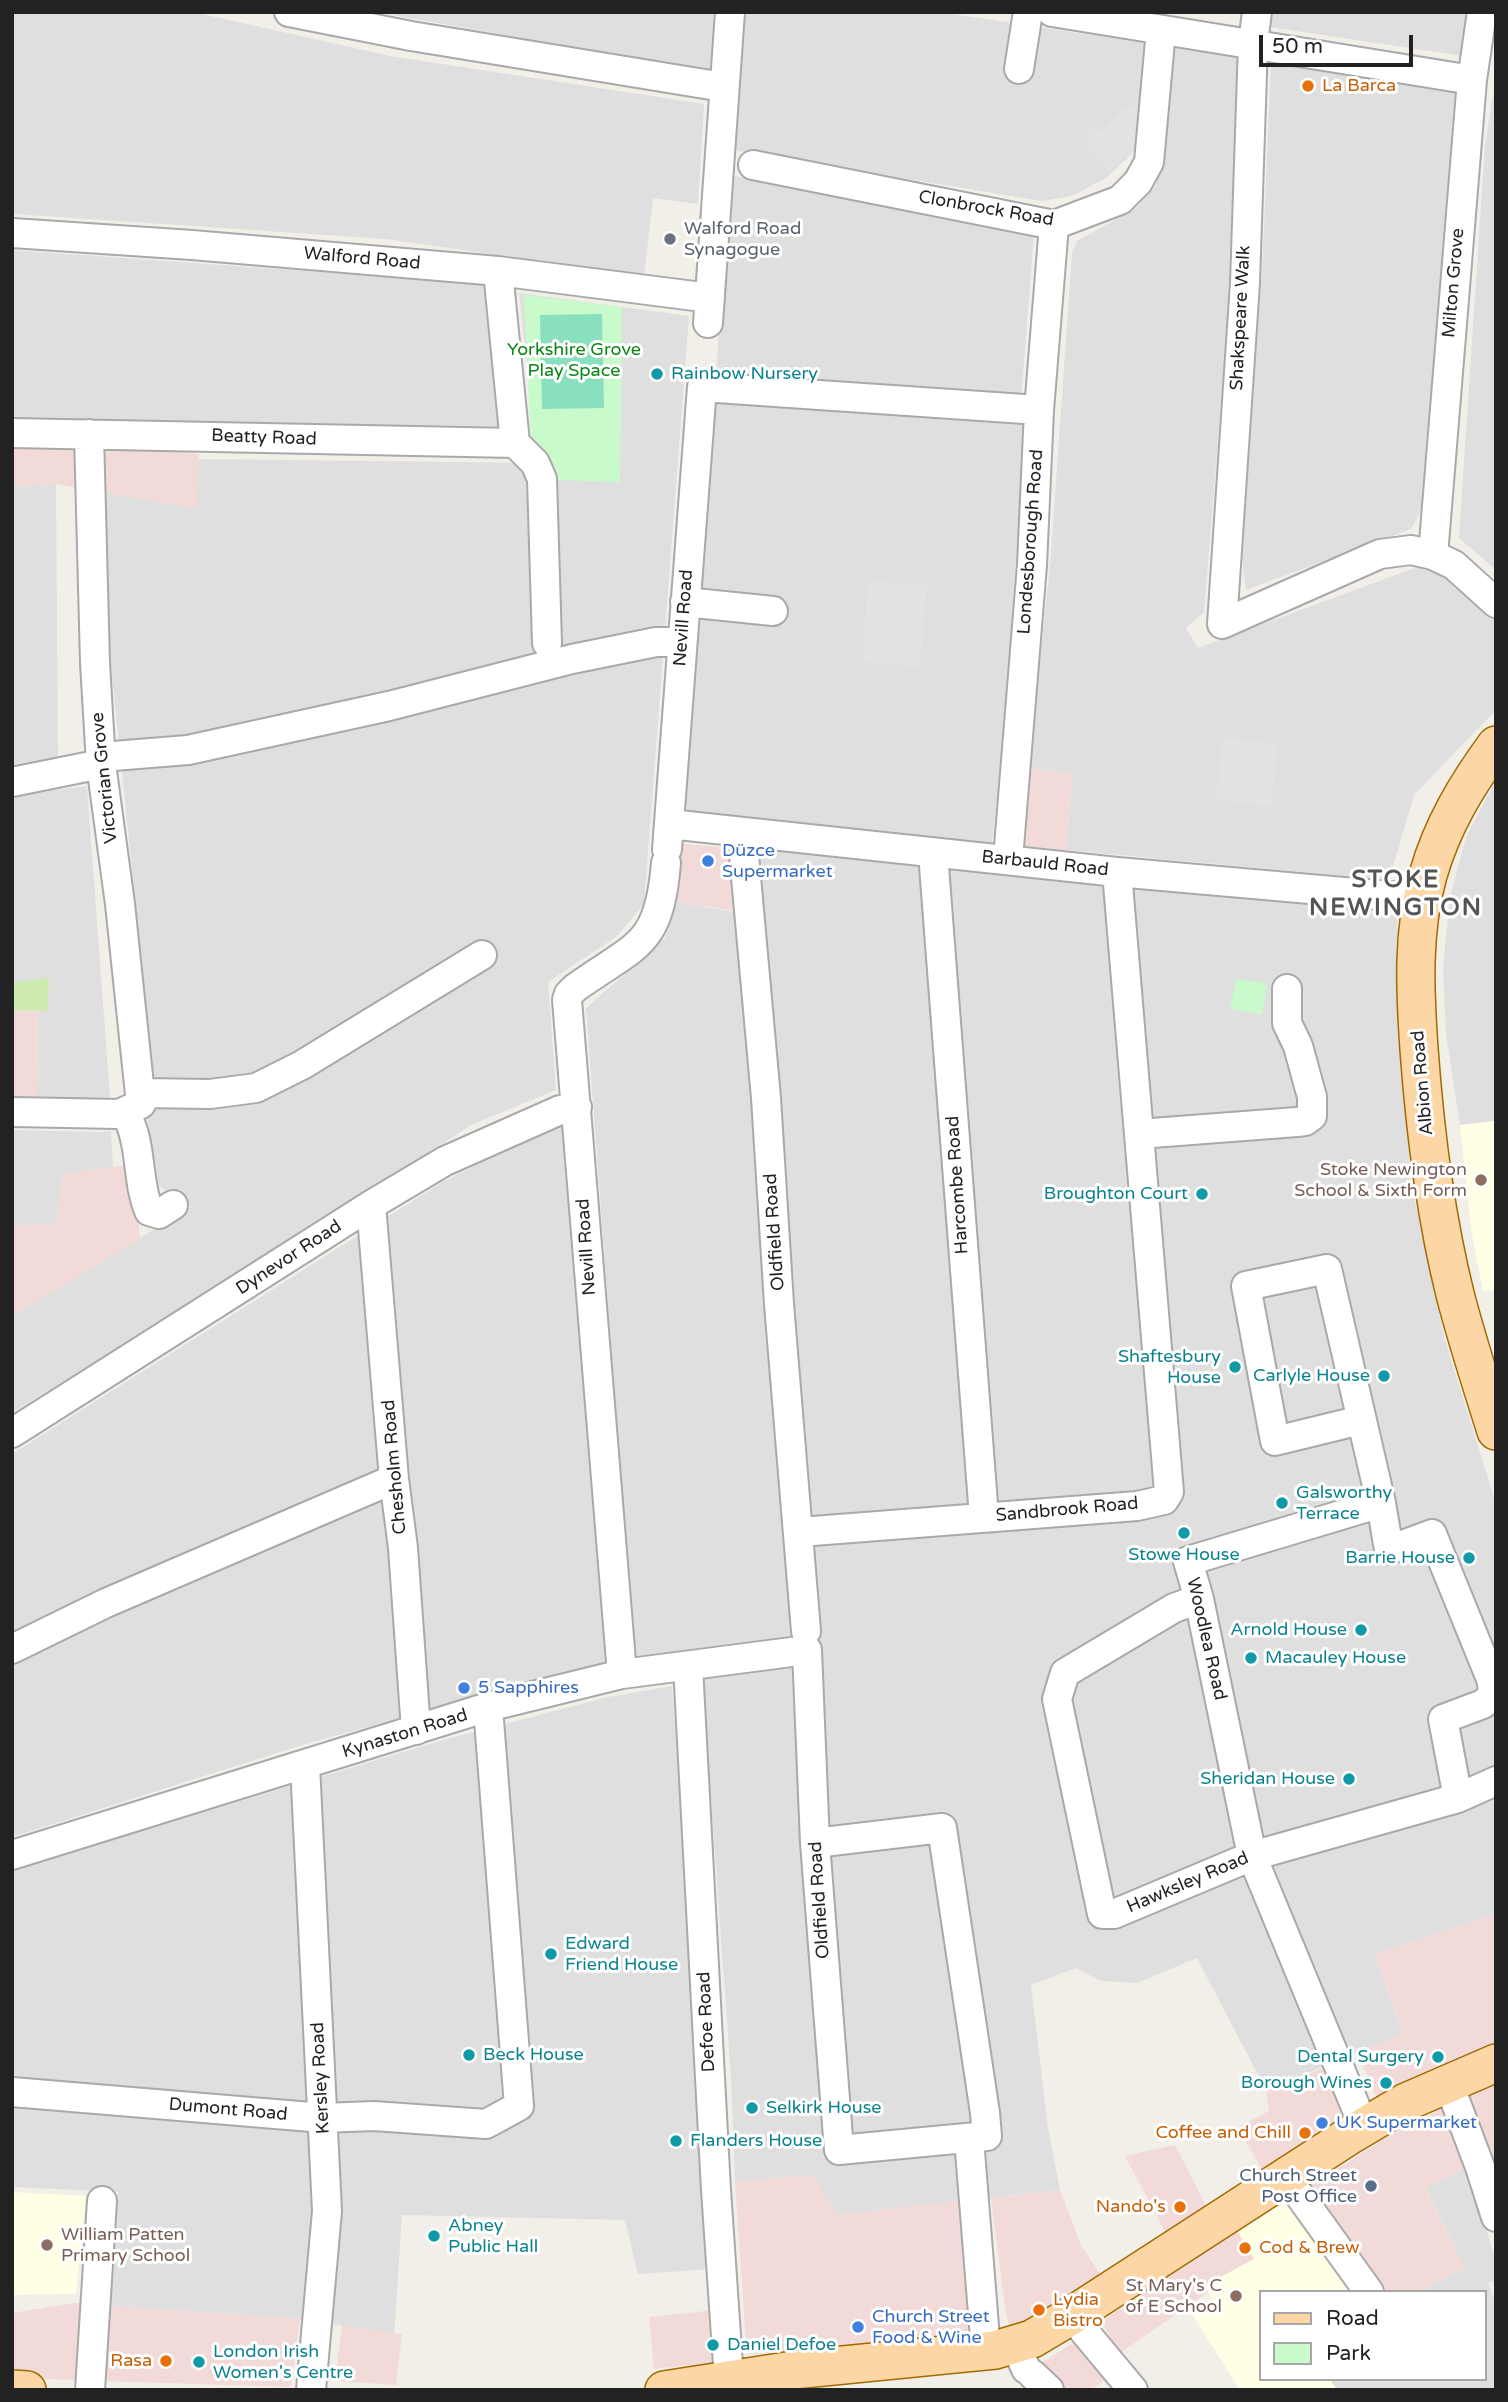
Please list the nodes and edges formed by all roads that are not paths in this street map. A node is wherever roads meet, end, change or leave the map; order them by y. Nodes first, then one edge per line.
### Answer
1 (289, 12) edge
2 (730, 12) edge
3 (1028, 12) edge
4 (1052, 12) edge
5 (1257, 12) edge
6 (1482, 12) edge
7 (1161, 30) junction
8 (1252, 43) junction
9 (1019, 69) dead end
10 (1472, 80) junction
11 (723, 87) junction
12 (754, 166) dead end
13 (1054, 225) junction
14 (12, 233) edge
15 (498, 271) junction
16 (1040, 410) junction
17 (12, 433) edge
18 (89, 433) junction
19 (515, 443) junction
20 (1433, 555) junction
21 (685, 603) junction
22 (1496, 603) edge
23 (773, 611) dead end
24 (682, 642) junction
25 (547, 643) dead end
26 (1496, 745) edge
27 (101, 760) junction
28 (12, 782) edge
29 (742, 832) junction
30 (667, 845) junction
31 (933, 853) junction
32 (1008, 859) junction
33 (1116, 872) junction
34 (1423, 899) junction
35 (482, 955) dead end
36 (1287, 989) dead end
37 (133, 1103) junction
38 (577, 1107) junction
39 (12, 1112) edge
40 (1139, 1134) junction
41 (173, 1205) dead end
42 (371, 1205) junction
43 (1361, 1420) junction
44 (1496, 1432) edge
45 (12, 1433) edge
46 (394, 1479) junction
47 (1381, 1503) junction
48 (984, 1517) junction
49 (800, 1532) junction
50 (1199, 1599) junction
51 (807, 1641) junction
52 (12, 1649) edge
53 (688, 1666) junction
54 (622, 1674) junction
55 (488, 1707) junction
56 (416, 1730) junction
57 (305, 1765) junction
58 (1496, 1781) edge
59 (1458, 1797) junction
60 (815, 1843) junction
61 (12, 1855) edge
62 (1252, 1856) junction
63 (1496, 2063) edge
64 (1448, 2082) junction
65 (12, 2092) edge
66 (323, 2118) junction
67 (1364, 2127) junction
68 (969, 2139) junction
69 (1287, 2178) junction
70 (102, 2201) dead end
71 (1496, 2217) edge
72 (1368, 2290) edge
73 (1074, 2314) junction
74 (1022, 2366) edge
75 (729, 2379) junction
76 (795, 2380) edge
77 (12, 2389) edge
78 (27, 2390) edge
79 (90, 2390) edge
80 (311, 2390) edge
81 (667, 2390) edge
82 (1133, 2390) edge

1 - 11 street
2 - 11 street
3 - 9 street
4 - 7 street
5 - 8 street, Shakspeare Walk
6 - 10 street, Milton Grove
7 - 8 street
7 - 13 street, Clonbrock Road
8 - 10 street
8 - 20 street, Shakspeare Walk
10 - 20 street, Milton Grove
11 - 15 street, Walford Road
12 - 13 street, Clonbrock Road
13 - 16 street, Londesborough Road
14 - 15 street, Walford Road
15 - 19 street
16 - 21 street, Nevill Road
16 - 32 street, Londesborough Road
17 - 18 street, Beatty Road
18 - 19 street, Beatty Road
18 - 27 street, Victorian Grove
19 - 25 street
20 - 22 street
21 - 23 street
21 - 24 street, Nevill Road
24 - 27 street
24 - 30 street, Nevill Road
26 - 34 main road, Albion Road
27 - 28 street
27 - 37 street, Victorian Grove
29 - 30 street, Barbauld Road
29 - 31 street, Barbauld Road
29 - 49 street, Oldfield Road
30 - 38 street, Nevill Road
31 - 32 street, Barbauld Road
31 - 48 street, Harcombe Road
32 - 33 street, Barbauld Road
33 - 34 street, Barbauld Road
33 - 40 street, Sandbrook Road
34 - 44 main road, Albion Road
35 - 37 street
36 - 40 street
37 - 39 street
37 - 41 street, Victorian Grove
38 - 42 street, Dynevor Road
38 - 54 street, Nevill Road
40 - 48 street, Sandbrook Road
42 - 45 street, Dynevor Road
42 - 46 street, Chesholm Road
43 - 43 street
43 - 47 street
46 - 52 street
46 - 56 street, Chesholm Road
47 - 50 street, Woodlea Road
47 - 59 street
48 - 49 street, Sandbrook Road
49 - 51 street, Oldfield Road
50 - 62 street, Woodlea Road
50 - 62 street, Hawksley Road
51 - 53 street, Kynaston Road
51 - 60 street, Oldfield Road
53 - 54 street, Kynaston Road
53 - 75 street, Defoe Road
54 - 55 street, Kynaston Road
55 - 56 street, Kynaston Road
55 - 66 street, Dumont Road
56 - 57 street, Kynaston Road
57 - 61 street, Kynaston Road
57 - 66 street, Kersley Road
58 - 59 street, Hawksley Road
59 - 62 street, Hawksley Road
60 - 68 street, Oldfield Road
60 - 68 street
62 - 67 street, Woodlea Road
63 - 64 main road
64 - 67 main road
64 - 71 street
65 - 66 street, Dumont Road
66 - 80 street, Kersley Road
67 - 69 main road
68 - 74 street
69 - 72 street
69 - 73 main road
70 - 79 street
73 - 74 main road
73 - 82 street
74 - 76 main road
75 - 76 main road
75 - 81 main road
77 - 78 main road

